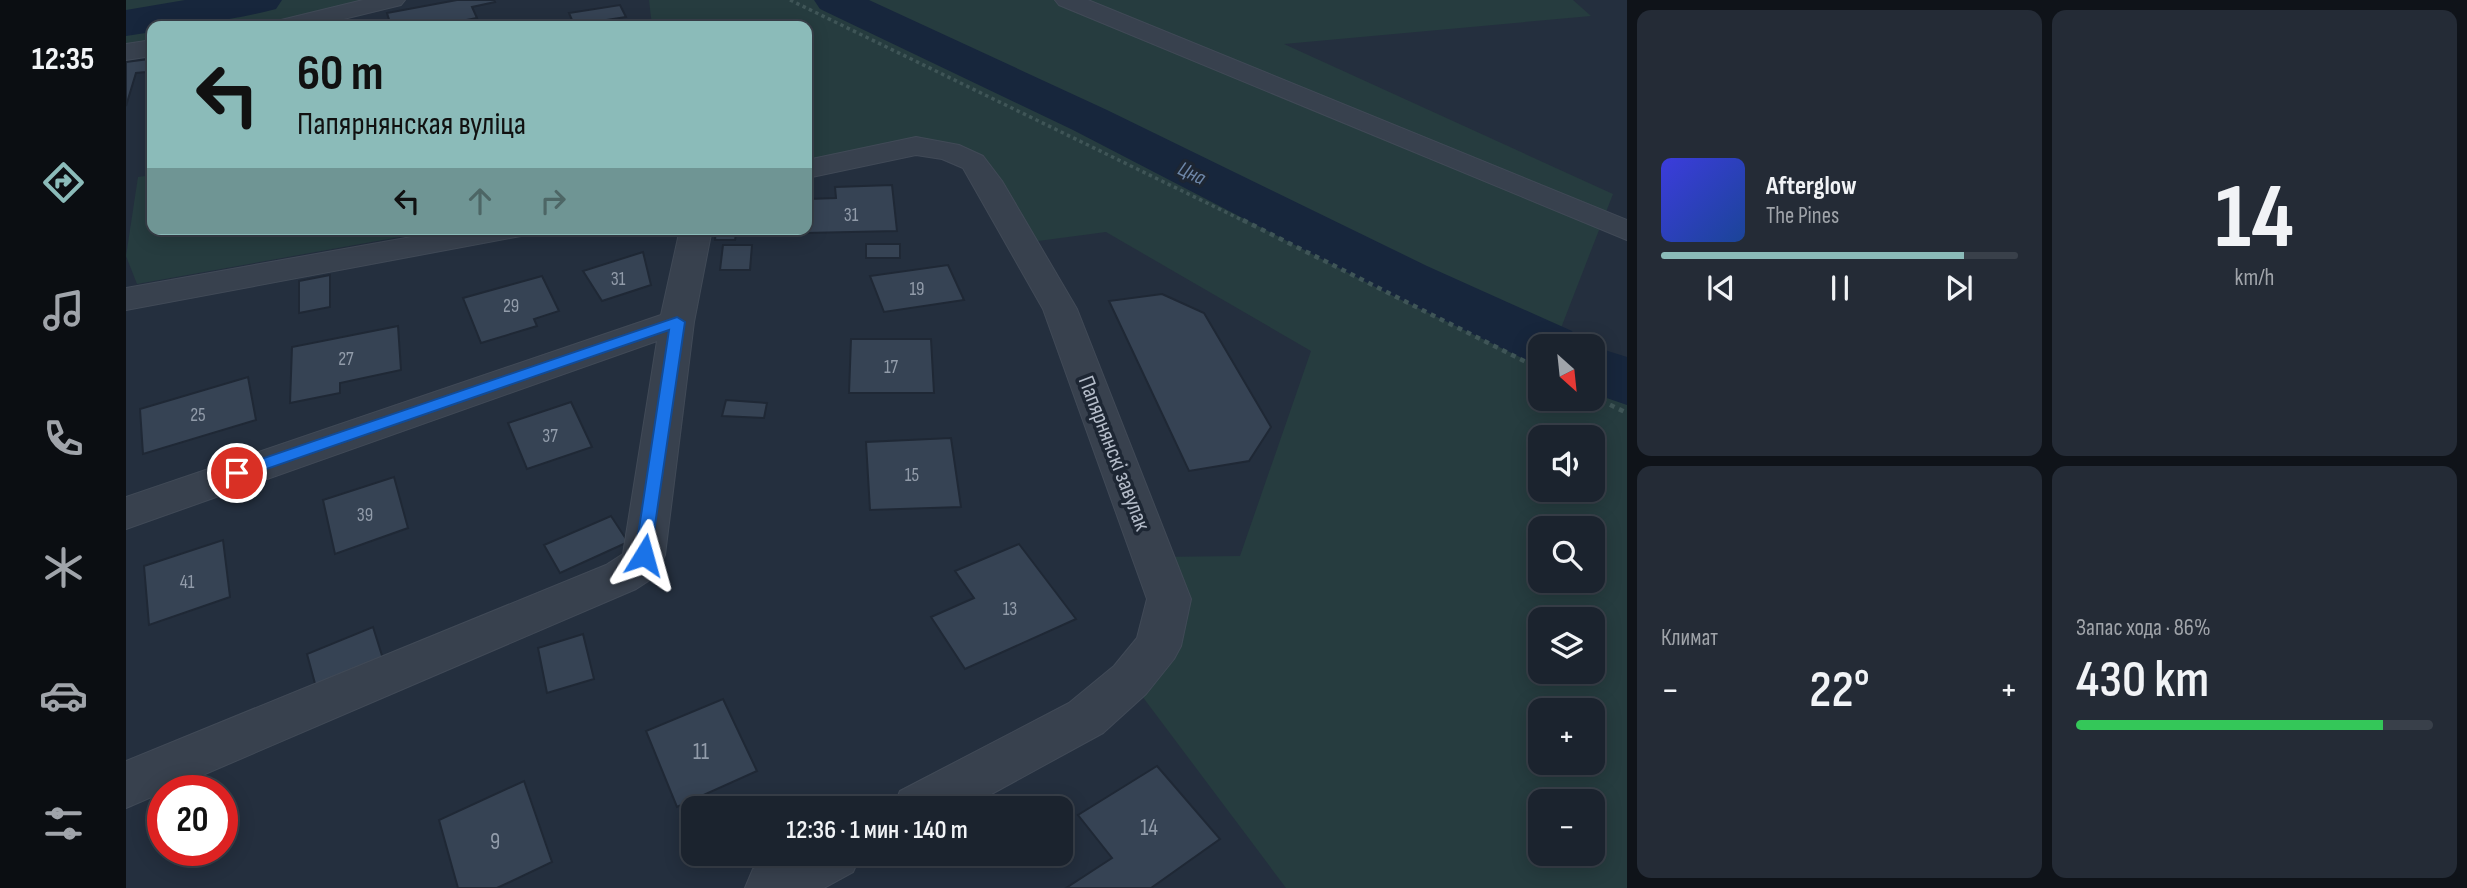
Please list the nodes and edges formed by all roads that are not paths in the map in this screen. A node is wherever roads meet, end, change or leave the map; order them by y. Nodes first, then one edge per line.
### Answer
1 (393, 0) edge
2 (1068, 0) edge
3 (307, 21) edge
4 (147, 49) edge
5 (126, 52) edge
6 (812, 168) edge
7 (1627, 230) edge
8 (477, 235) edge
9 (695, 235) edge
10 (126, 299) edge
11 (677, 322) junction
12 (126, 513) edge
13 (126, 786) edge
14 (940, 796) edge
15 (813, 866) edge
16 (772, 888) edge

1 - 3 street
2 - 7 street
4 - 5 street
6 - 14 street, Папярнянскі завулак
8 - 10 street
9 - 11 street
11 - 12 street
11 - 13 street
15 - 16 street

